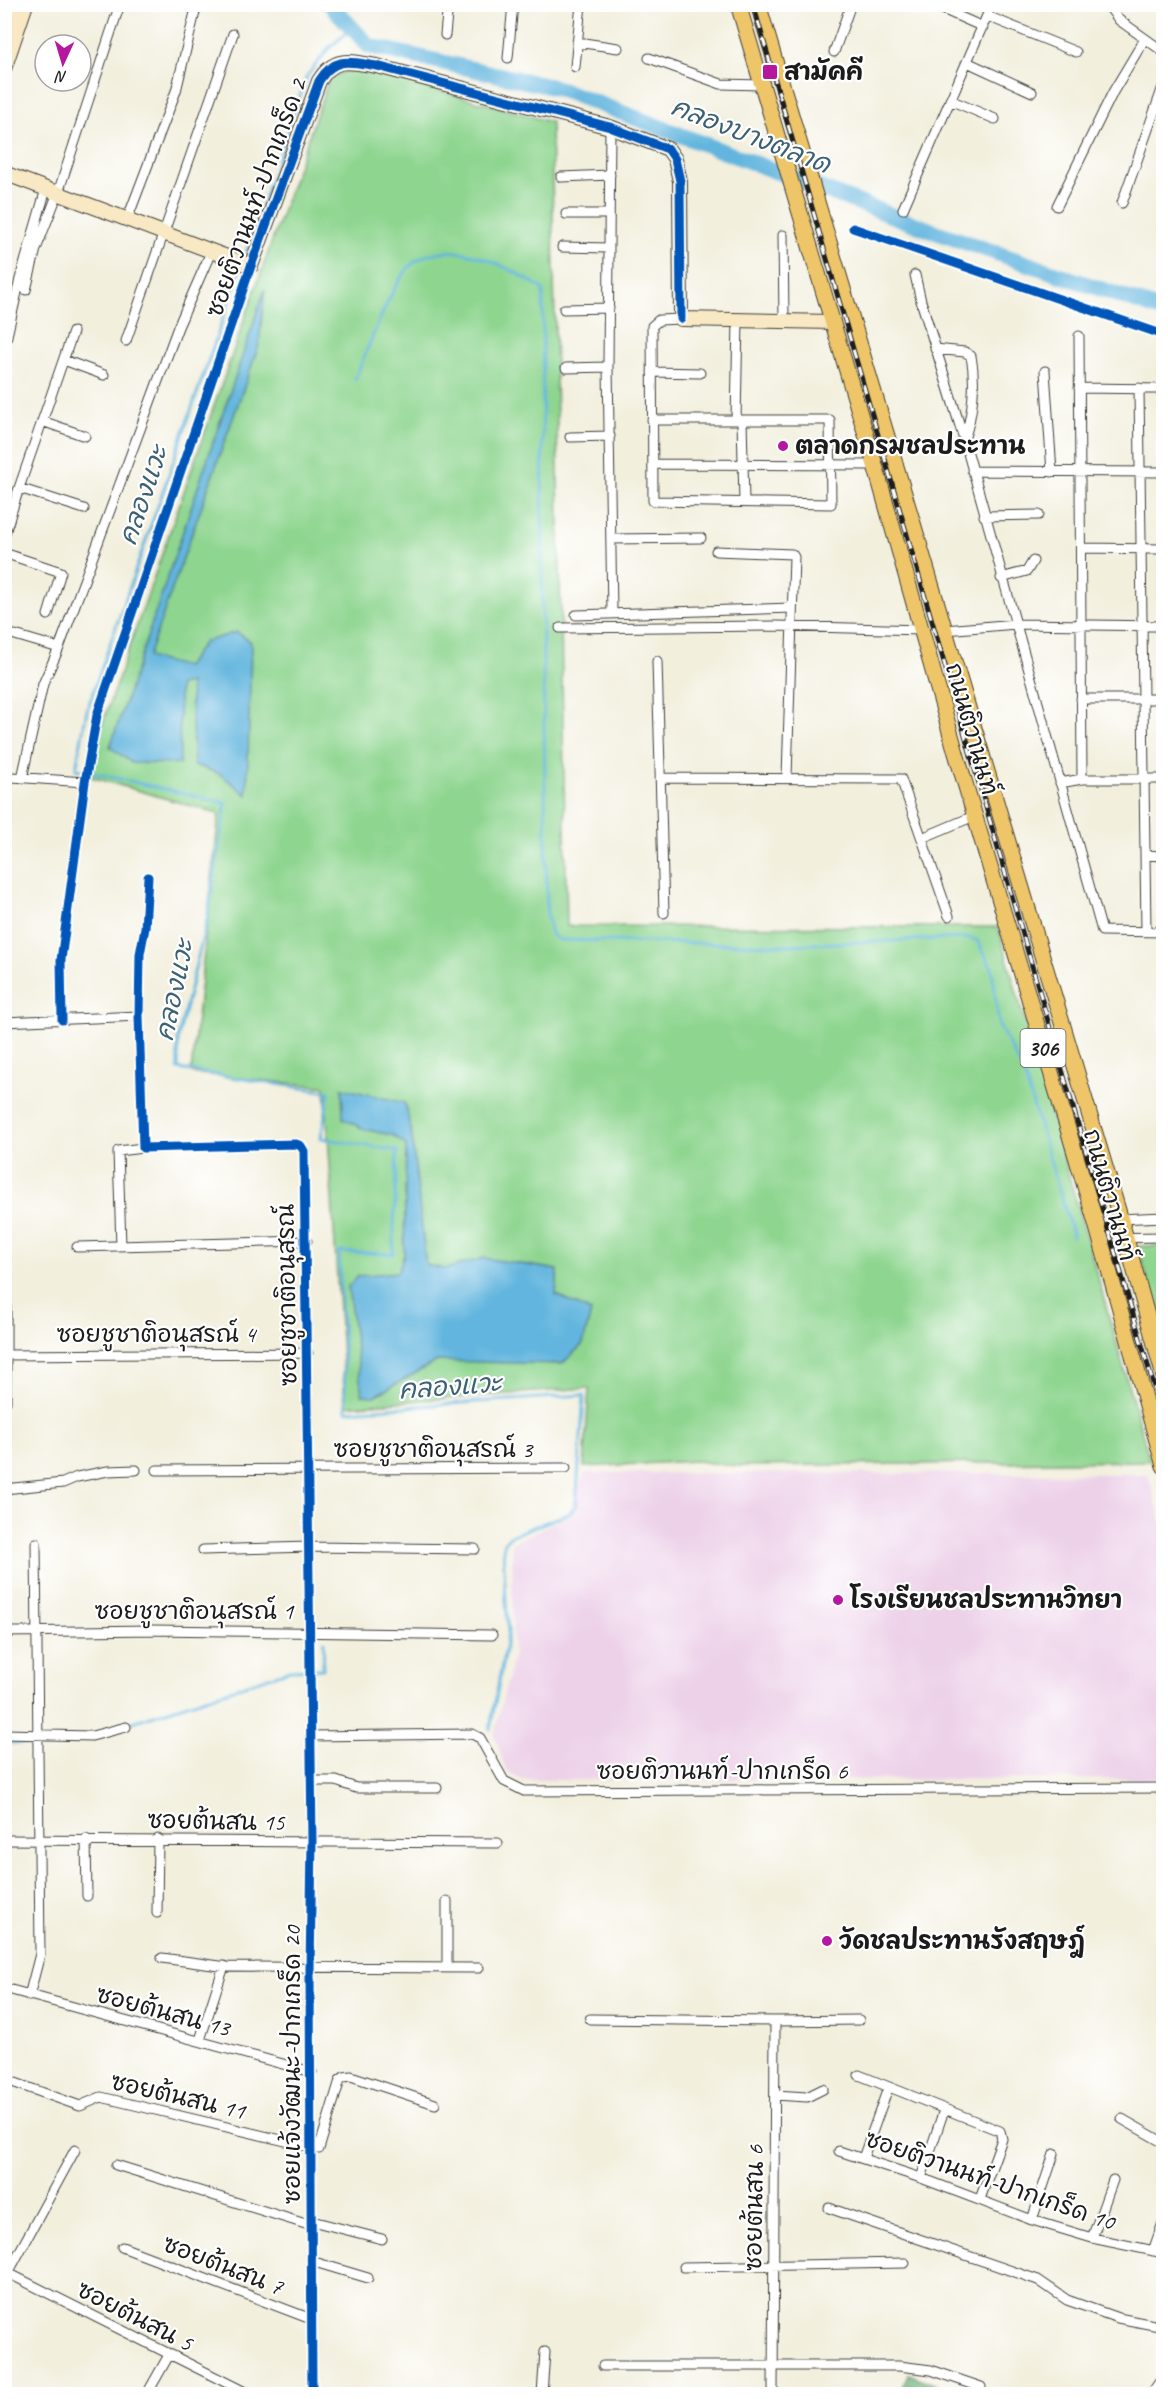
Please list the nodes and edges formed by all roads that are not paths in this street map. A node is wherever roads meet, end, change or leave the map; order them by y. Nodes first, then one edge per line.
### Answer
1 (12, 4) edge
2 (26, 4) edge
3 (120, 4) edge
4 (197, 4) edge
5 (448, 4) edge
6 (513, 4) edge
7 (581, 4) edge
8 (738, 4) edge
9 (758, 4) edge
10 (931, 4) edge
11 (992, 4) edge
12 (1107, 4) edge
13 (849, 5) edge
14 (987, 16) junction
15 (983, 27) junction
16 (4, 28) edge
17 (233, 34) dead end
18 (445, 36) dead end
19 (1144, 40) junction
20 (577, 42) junction
21 (618, 48) dead end
22 (834, 52) dead end
23 (1076, 52) dead end
24 (1164, 52) edge
25 (508, 58) dead end
26 (649, 58) dead end
27 (967, 62) junction
28 (574, 67) dead end
29 (4, 69) edge
30 (1164, 84) edge
31 (762, 85) junction
32 (1032, 92) dead end
33 (950, 100) junction
34 (995, 119) dead end
35 (610, 127) junction
36 (4, 173) edge
37 (610, 174) junction
38 (561, 177) dead end
39 (52, 191) junction
40 (1122, 203) dead end
41 (1056, 206) dead end
42 (903, 209) dead end
43 (566, 214) dead end
44 (609, 214) junction
45 (127, 220) junction
46 (165, 234) junction
47 (783, 235) dead end
48 (562, 247) dead end
49 (609, 248) junction
50 (211, 252) junction
51 (245, 264) junction
52 (915, 276) dead end
53 (26, 290) dead end
54 (609, 308) junction
55 (564, 309) dead end
56 (681, 319) junction
57 (738, 320) junction
58 (784, 321) junction
59 (833, 322) junction
60 (73, 332) dead end
61 (1079, 336) dead end
62 (126, 341) dead end
63 (935, 348) junction
64 (4, 349) edge
65 (64, 360) junction
66 (608, 367) junction
67 (567, 368) dead end
68 (1045, 371) dead end
69 (652, 372) junction
70 (700, 373) dead end
71 (104, 375) dead end
72 (1079, 388) junction
73 (1139, 388) junction
74 (1164, 389) edge
75 (652, 420) junction
76 (739, 420) junction
77 (42, 421) junction
78 (85, 436) dead end
79 (610, 436) junction
80 (570, 437) dead end
81 (964, 439) junction
82 (653, 464) junction
83 (743, 464) junction
84 (830, 464) junction
85 (875, 465) junction
86 (972, 471) junction
87 (1140, 471) junction
88 (1052, 472) junction
89 (1080, 472) junction
90 (1164, 472) edge
91 (19, 488) junction
92 (744, 502) junction
93 (84, 509) dead end
94 (1039, 515) dead end
95 (984, 516) junction
96 (4, 536) edge
97 (701, 538) dead end
98 (611, 539) junction
99 (1080, 548) junction
100 (1142, 548) junction
101 (1164, 549) edge
102 (716, 551) dead end
103 (4, 553) edge
104 (1033, 561) dead end
105 (1001, 578) junction
106 (792, 608) junction
107 (612, 613) junction
108 (48, 615) dead end
109 (576, 615) dead end
110 (1016, 624) junction
111 (1081, 625) junction
112 (1142, 625) junction
113 (1164, 626) edge
114 (791, 627) junction
115 (560, 628) dead end
116 (921, 630) junction
117 (945, 630) junction
118 (15, 635) dead end
119 (59, 648) junction
120 (657, 661) dead end
121 (1081, 699) junction
122 (1143, 699) junction
123 (1164, 699) edge
124 (86, 774) junction
125 (787, 777) junction
126 (22, 778) junction
127 (660, 778) junction
128 (1082, 779) junction
129 (1144, 779) junction
130 (1164, 780) edge
131 (1060, 783) junction
132 (4, 794) edge
133 (974, 816) junction
134 (922, 838) junction
135 (1145, 855) junction
136 (1164, 856) edge
137 (148, 877) dead end
138 (664, 914) dead end
139 (949, 916) dead end
140 (1146, 931) junction
141 (1164, 932) edge
142 (139, 1016) junction
143 (62, 1020) junction
144 (4, 1022) edge
145 (143, 1148) junction
146 (1120, 1217) junction
147 (1164, 1217) edge
148 (1095, 1220) junction
149 (1124, 1236) junction
150 (1164, 1237) edge
151 (1099, 1238) junction
152 (307, 1241) junction
153 (121, 1246) junction
154 (77, 1247) dead end
155 (6, 1278) edge
156 (308, 1353) junction
157 (5, 1355) edge
158 (1164, 1377) edge
159 (6, 1402) dead end
160 (1164, 1466) edge
161 (566, 1468) dead end
162 (309, 1469) junction
163 (136, 1470) dead end
164 (157, 1470) dead end
165 (4, 1489) edge
166 (36, 1543) dead end
167 (310, 1547) junction
168 (475, 1549) dead end
169 (203, 1550) dead end
170 (310, 1631) junction
171 (4, 1632) edge
172 (38, 1632) junction
173 (492, 1635) dead end
174 (126, 1727) dead end
175 (4, 1734) edge
176 (310, 1736) junction
177 (39, 1738) junction
178 (312, 1781) junction
179 (437, 1788) dead end
180 (1164, 1788) edge
181 (86, 1839) junction
182 (158, 1839) junction
183 (4, 1840) edge
184 (39, 1840) junction
185 (312, 1842) junction
186 (498, 1843) dead end
187 (87, 1896) dead end
188 (447, 1902) dead end
189 (157, 1913) dead end
190 (162, 1958) dead end
191 (224, 1966) junction
192 (310, 1968) junction
193 (447, 1968) junction
194 (479, 1968) dead end
195 (4, 1988) edge
196 (29, 1996) junction
197 (590, 2019) dead end
198 (859, 2020) dead end
199 (775, 2021) junction
200 (200, 2040) junction
201 (312, 2072) junction
202 (859, 2075) dead end
203 (4, 2079) edge
204 (888, 2088) junction
205 (823, 2090) dead end
206 (775, 2095) junction
207 (435, 2104) dead end
208 (944, 2109) junction
209 (1122, 2119) dead end
210 (1162, 2139) edge
211 (312, 2147) junction
212 (75, 2150) dead end
213 (839, 2151) dead end
214 (1054, 2154) dead end
215 (863, 2158) junction
216 (116, 2165) dead end
217 (921, 2178) junction
218 (1113, 2180) dead end
219 (980, 2199) junction
220 (829, 2208) dead end
221 (1032, 2220) junction
222 (1164, 2220) edge
223 (312, 2224) junction
224 (1092, 2238) junction
225 (382, 2239) dead end
226 (122, 2247) dead end
227 (1153, 2251) junction
228 (1164, 2253) edge
229 (311, 2261) junction
230 (905, 2264) dead end
231 (684, 2267) dead end
232 (772, 2267) junction
233 (6, 2272) edge
234 (368, 2278) dead end
235 (311, 2319) junction
236 (1164, 2328) edge
237 (545, 2352) dead end
238 (169, 2355) junction
239 (603, 2366) dead end
240 (774, 2367) junction
241 (1164, 2376) edge
242 (981, 2387) dead end
243 (244, 2393) edge
244 (147, 2394) edge
245 (312, 2394) edge
246 (542, 2394) edge
247 (773, 2394) edge
248 (1151, 2394) edge

1 - 16 street
2 - 29 street
3 - 39 street
4 - 45 street
5 - 18 street
6 - 25 street
7 - 20 street
8 - 31 main road, ถนนติวานนท์ / 306
9 - 117 main road, ถนนติวานนท์ / 306
10 - 15 street
11 - 14 street
12 - 19 street
13 - 22 street
14 - 15 street
14 - 23 street
15 - 27 street
17 - 46 street
19 - 24 street
19 - 41 street
20 - 21 street
20 - 28 street
26 - 31 street
27 - 32 street
27 - 33 street
30 - 40 street
31 - 59 main road, ถนนติวานนท์ / 306
33 - 34 street
33 - 42 street
35 - 37 street
35 - 51 street, ซอยติวานนท์-ปากเกร็ด 2
35 - 56 street, ซอยติวานนท์-ปากเกร็ด 2
36 - 39 street
37 - 38 street
37 - 44 street
39 - 45 street
39 - 53 street
39 - 64 street
43 - 44 street
44 - 49 street
45 - 46 street
46 - 50 street
46 - 62 street
47 - 58 street
48 - 49 street
49 - 54 street
50 - 51 street
50 - 119 street
51 - 124 street, ซอยติวานนท์-ปากเกร็ด 2
52 - 63 street
54 - 55 street
54 - 66 street
56 - 57 street
56 - 69 street
57 - 58 street
57 - 76 street
58 - 59 street
59 - 85 main road, ถนนติวานนท์ / 306
60 - 65 street
61 - 72 street
63 - 81 street
63 - 81 street
65 - 71 street
65 - 77 street
66 - 67 street
66 - 79 street
68 - 88 street
69 - 70 street
69 - 75 street
72 - 73 street
72 - 89 street
73 - 74 street
73 - 87 street
75 - 76 street
75 - 82 street
76 - 83 street
76 - 84 street
77 - 78 street
77 - 91 street
79 - 80 street
79 - 98 street
81 - 86 street
82 - 83 street
82 - 92 street
83 - 84 street
83 - 92 street
84 - 85 street
84 - 92 street
85 - 116 main road, ถนนติวานนท์ / 306
86 - 88 street
86 - 95 street
87 - 89 street
87 - 90 street
87 - 100 street
88 - 89 street
89 - 99 street
91 - 93 street
91 - 96 street
94 - 95 street
95 - 105 street
97 - 98 street
98 - 107 street
99 - 100 street
99 - 111 street
100 - 101 street
100 - 112 street
102 - 106 street
103 - 108 street
104 - 105 street
105 - 110 street
106 - 107 street
106 - 114 street
107 - 109 street
110 - 111 street
110 - 117 street
110 - 131 street
111 - 112 street
111 - 121 street
112 - 113 street
112 - 122 street
114 - 115 street
114 - 116 street
114 - 125 street
116 - 117 main road
116 - 133 main road, ถนนติวานนท์ / 306
117 - 146 main road, ถนนติวานนท์ / 306
118 - 119 street
119 - 126 street
120 - 127 street
121 - 122 street
121 - 128 street
122 - 123 street
122 - 129 street
124 - 126 street
124 - 143 street, ซอยติวานนท์-ปากเกร็ด 2
125 - 127 street
125 - 134 street
126 - 132 street
127 - 138 street
128 - 129 street
128 - 131 street
129 - 130 street
129 - 135 street
131 - 140 street
133 - 134 street
133 - 148 main road, ถนนติวานนท์ / 306
134 - 139 street
135 - 136 street
135 - 140 street
137 - 142 street
140 - 141 street
142 - 143 street
142 - 145 street
143 - 144 street
145 - 152 street, ซอยชูชาติอนุสรณ์
145 - 153 street
146 - 147 street
146 - 148 street
146 - 149 main road, ถนนติวานนท์ / 306
148 - 151 main road, ถนนติวานนท์ / 306
149 - 150 street
149 - 151 street
149 - 158 main road, ถนนติวานนท์ / 306
151 - 160 main road, ถนนติวานนท์ / 306
152 - 153 street
152 - 156 street, ซอยชูชาติอนุสรณ์
153 - 154 street
155 - 157 street
156 - 157 street, ซอยชูชาติอนุสรณ์ 4
156 - 162 street, ซอยชูชาติอนุสรณ์
157 - 159 street
161 - 162 street, ซอยชูชาติอนุสรณ์ 3
162 - 164 street, ซอยชูชาติอนุสรณ์ 3
162 - 167 street, ซอยชูชาติอนุสรณ์
163 - 165 street
166 - 172 street
167 - 168 street
167 - 169 street
167 - 170 street, ซอยชูชาติอนุสรณ์
170 - 172 street, ซอยชูชาติอนุสรณ์ 1
170 - 173 street, ซอยชูชาติอนุสรณ์ 1
170 - 176 street, ซอยชูชาติอนุสรณ์
171 - 172 street, ซอยชูชาติอนุสรณ์ 1
172 - 177 street
174 - 177 street
175 - 177 street
176 - 178 street, ซอยแจ้งวัฒนะ-ปากเกร็ด 20
176 - 180 street, ซอยติวานนท์-ปากเกร็ด 6
177 - 184 street
178 - 179 street
178 - 185 street, ซอยแจ้งวัฒนะ-ปากเกร็ด 20
181 - 182 street, ซอยต้นสน 15
181 - 184 street, ซอยต้นสน 15
181 - 187 street
182 - 185 street, ซอยต้นสน 15
182 - 189 street
183 - 184 street, ซอยต้นสน 15
184 - 196 street
185 - 186 street, ซอยต้นสน 15
185 - 192 street, ซอยแจ้งวัฒนะ-ปากเกร็ด 20
188 - 193 street
190 - 191 street
191 - 192 street
191 - 200 street
192 - 193 street
192 - 201 street, ซอยแจ้งวัฒนะ-ปากเกร็ด 20
193 - 194 street
195 - 196 street, ซอยต้นสน 13
196 - 200 street, ซอยต้นสน 13
197 - 199 street
198 - 199 street
199 - 206 street, ซอยต้นสน 6
200 - 201 street, ซอยต้นสน 13
201 - 211 street, ซอยแจ้งวัฒนะ-ปากเกร็ด 20
202 - 204 street
203 - 211 street, ซอยต้นสน 11
204 - 208 street
204 - 215 street
205 - 206 street
206 - 232 street, ซอยต้นสน 6
207 - 211 street
208 - 217 street
208 - 219 street
209 - 210 street
211 - 223 street, ซอยแจ้งวัฒนะ-ปากเกร็ด 20
212 - 233 street
213 - 215 street, ซอยติวานนท์-ปากเกร็ด 10
214 - 221 street
215 - 217 street, ซอยติวานนท์-ปากเกร็ด 10
216 - 223 street
217 - 219 street, ซอยติวานนท์-ปากเกร็ด 10
218 - 224 street
219 - 221 street, ซอยติวานนท์-ปากเกร็ด 10
220 - 236 street
221 - 224 street, ซอยติวานนท์-ปากเกร็ด 10
222 - 227 street
223 - 225 street
223 - 229 street, ซอยแจ้งวัฒนะ-ปากเกร็ด 20
224 - 227 street, ซอยติวานนท์-ปากเกร็ด 10
226 - 235 street, ซอยต้นสน 7
227 - 228 street, ซอยติวานนท์-ปากเกร็ด 10
229 - 234 street
229 - 235 street, ซอยแจ้งวัฒนะ-ปากเกร็ด 20
230 - 232 street
231 - 232 street
232 - 240 street, ซอยต้นสน 6
233 - 238 street, ซอยต้นสน 5
235 - 245 street, ซอยแจ้งวัฒนะ-ปากเกร็ด 20
237 - 246 street
238 - 243 street, ซอยต้นสน 5
238 - 244 street
239 - 240 street
240 - 242 street
240 - 247 street, ซอยต้นสน 6
241 - 248 street

